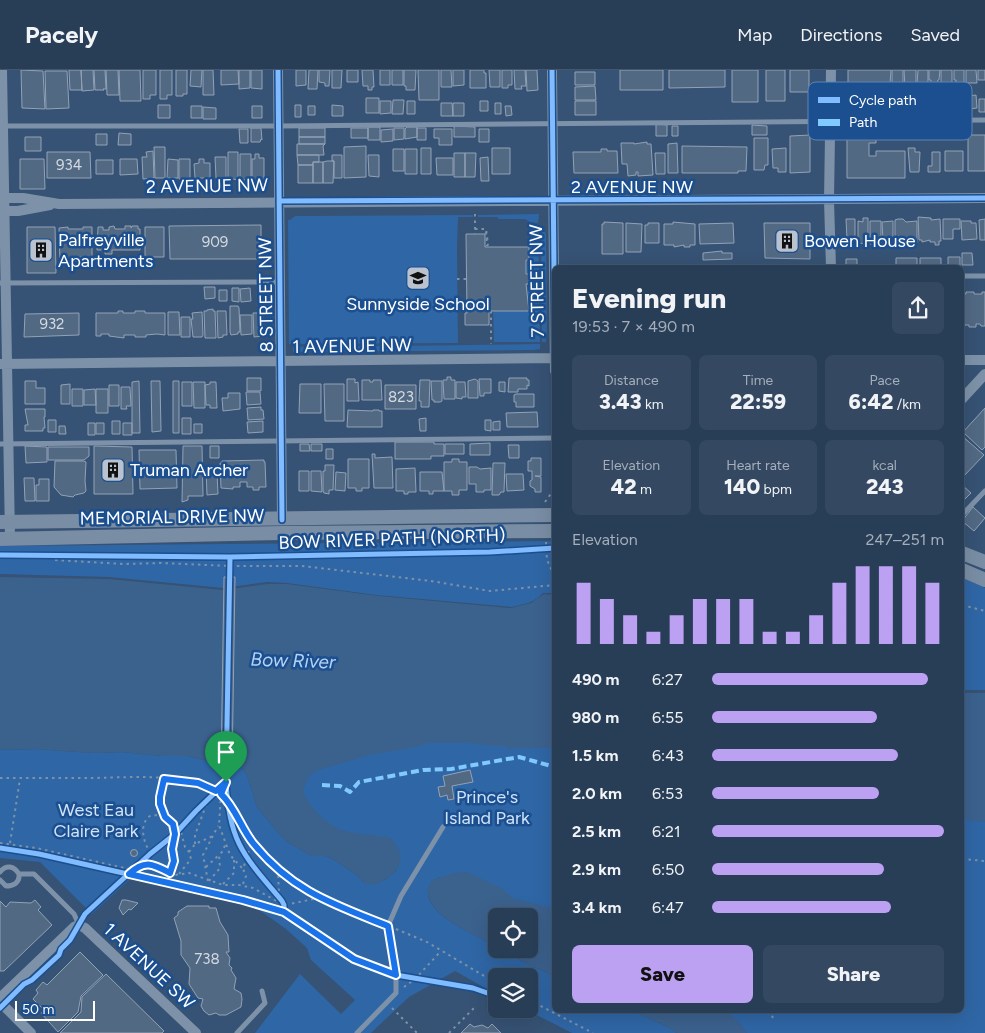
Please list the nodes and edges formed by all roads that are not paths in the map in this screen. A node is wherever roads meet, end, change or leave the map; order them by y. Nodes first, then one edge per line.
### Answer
1 (2, 70) edge
2 (278, 70) edge
3 (552, 70) edge
4 (972, 120) edge
5 (985, 120) edge
6 (808, 122) edge
7 (552, 123) junction
8 (4, 126) junction
9 (278, 126) junction
10 (830, 140) edge
11 (2, 198) edge
12 (985, 198) edge
13 (829, 200) junction
14 (279, 201) junction
15 (552, 201) junction
16 (59, 204) junction
17 (2, 211) edge
18 (554, 265) edge
19 (831, 265) edge
20 (964, 276) edge
21 (985, 276) edge
22 (280, 282) junction
23 (3, 284) edge
24 (552, 358) edge
25 (281, 360) junction
26 (964, 360) edge
27 (985, 360) edge
28 (3, 364) edge
29 (985, 374) edge
30 (964, 397) edge
31 (552, 438) edge
32 (282, 440) junction
33 (4, 444) edge
34 (985, 491) edge
35 (550, 511) edge
36 (964, 513) edge
37 (282, 520) junction
38 (5, 521) edge
39 (552, 531) edge
40 (5, 539) edge
41 (964, 554) edge
42 (985, 562) edge
43 (964, 571) edge
44 (985, 580) edge
45 (443, 827) dead end
46 (0, 872) edge
47 (19, 874) junction
48 (0, 880) edge
49 (79, 925) junction
50 (262, 991) dead end
51 (0, 998) edge
52 (0, 1002) edge
53 (31, 1033) edge
54 (196, 1033) edge
55 (237, 1033) edge
56 (356, 1033) edge

1 - 8 street
2 - 9 street, 8 STREET NW
3 - 7 street, 7 STREET NW
4 - 5 lane
6 - 7 lane
7 - 9 lane
7 - 15 street, 7 STREET NW
8 - 9 lane
8 - 11 street
9 - 14 street, 8 STREET NW
10 - 13 street
11 - 16 street, 2 AVENUE NW
11 - 17 street
12 - 13 street, 2 AVENUE NW
13 - 15 street, 2 AVENUE NW
13 - 19 street
14 - 15 street, 2 AVENUE NW
14 - 16 street, 2 AVENUE NW
14 - 22 street, 8 STREET NW
15 - 18 street, 7 STREET NW
16 - 17 street, 2 AVENUE NW
17 - 23 street
20 - 21 lane
22 - 23 lane
22 - 25 street, 8 STREET NW
23 - 28 street
24 - 25 street, 1 AVENUE NW
25 - 28 street, 1 AVENUE NW
25 - 32 street, 8 STREET NW
26 - 27 street
28 - 33 street
29 - 30 street
31 - 32 lane
32 - 33 lane
32 - 37 street, 8 STREET NW
33 - 38 street
34 - 36 lane
35 - 37 main road, MEMORIAL DRIVE NW
37 - 38 main road, MEMORIAL DRIVE NW
38 - 40 street
39 - 40 main road, MEMORIAL DRIVE NW
41 - 42 main road
43 - 44 main road
45 - 56 lane
46 - 47 lane
47 - 48 lane
47 - 49 lane
49 - 51 street
49 - 54 street, 1 AVENUE SW
50 - 55 lane
52 - 53 street

